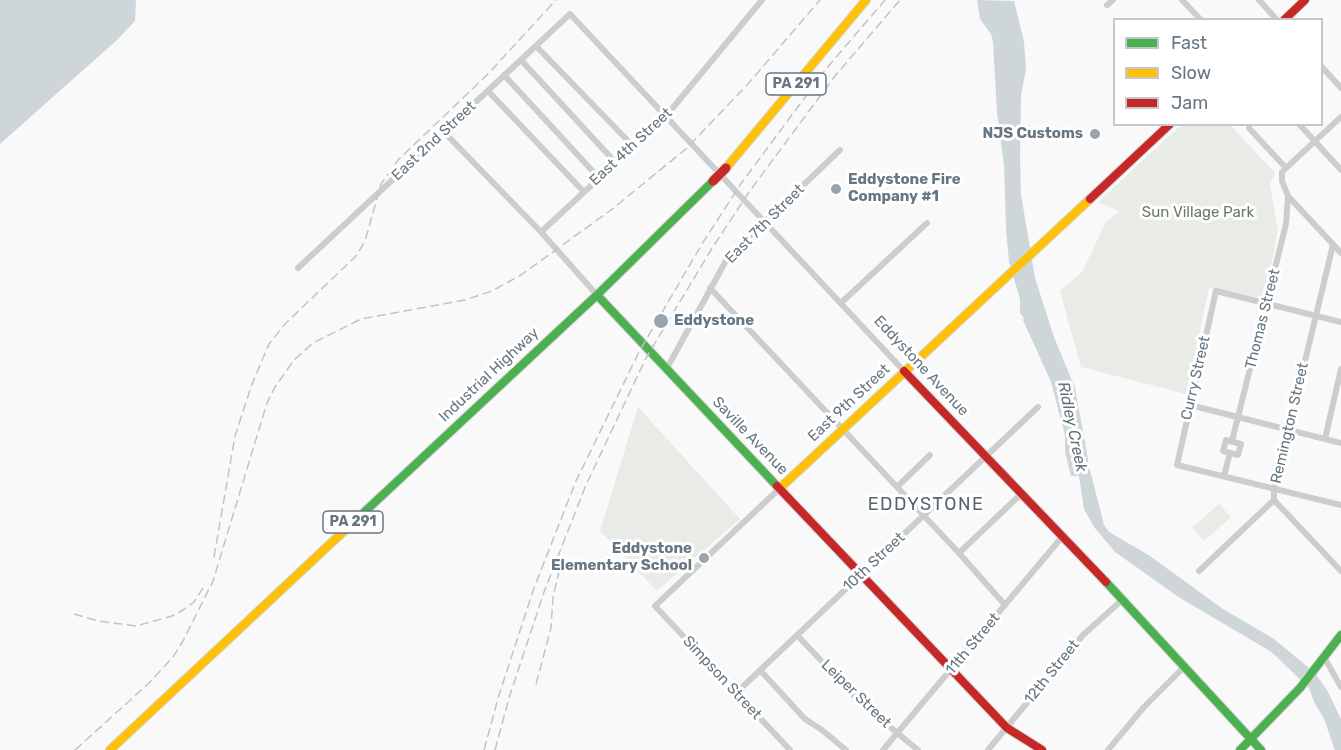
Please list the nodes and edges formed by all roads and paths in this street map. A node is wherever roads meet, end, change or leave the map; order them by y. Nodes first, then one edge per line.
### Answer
1 (762, 0) edge
2 (866, 0) edge
3 (1113, 0) edge
4 (1182, 0) edge
5 (1259, 0) edge
6 (1305, 0) edge
7 (1107, 5) dead end
8 (570, 14) joint
9 (1199, 18) edge
10 (1276, 18) edge
11 (1286, 18) edge
12 (536, 46) junction
13 (521, 60) junction
14 (1323, 68) edge
15 (504, 75) junction
16 (1341, 88) edge
17 (488, 91) junction
18 (666, 116) junction
19 (1341, 117) edge
20 (1168, 126) edge
21 (1301, 126) edge
22 (1249, 128) dead end
23 (444, 132) junction
24 (1314, 141) junction
25 (633, 146) junction
26 (840, 150) dead end
27 (615, 162) junction
28 (1286, 168) junction
29 (1341, 170) edge
30 (598, 178) junction
31 (584, 192) junction
32 (1288, 196) junction
33 (766, 222) junction
34 (927, 223) dead end
35 (541, 232) junction
36 (1334, 245) junction
37 (1341, 253) edge
38 (298, 268) dead end
39 (710, 288) junction
40 (597, 295) junction
41 (842, 302) junction
42 (1266, 303) junction
43 (1315, 315) junction
44 (1341, 322) edge
45 (1341, 369) edge
46 (666, 370) junction
47 (904, 371) junction
48 (1190, 405) junction
49 (1038, 407) dead end
50 (1238, 417) junction
51 (842, 429) junction
52 (1288, 430) junction
53 (1324, 439) junction
54 (1341, 443) edge
55 (930, 455) dead end
56 (987, 457) junction
57 (1224, 476) junction
58 (897, 487) junction
59 (780, 488) junction
60 (1274, 489) junction
61 (1022, 493) junction
62 (1274, 500) junction
63 (1341, 505) edge
64 (924, 516) junction
65 (1062, 537) junction
66 (959, 553) junction
67 (1199, 571) dead end
68 (1341, 572) edge
69 (861, 575) junction
70 (1122, 600) junction
71 (1005, 605) junction
72 (655, 606) joint
73 (797, 635) junction
74 (1341, 635) edge
75 (1324, 657) junction
76 (1184, 667) junction
77 (760, 670) junction
78 (951, 670) junction
79 (1341, 687) edge
80 (736, 693) junction
81 (1007, 728) junction
82 (898, 733) junction
83 (1250, 740) junction
84 (110, 750) edge
85 (790, 750) edge
86 (846, 750) edge
87 (883, 750) edge
88 (918, 750) edge
89 (988, 750) edge
90 (1042, 750) edge
91 (1108, 750) edge
92 (1240, 750) edge
93 (1253, 750) edge
94 (1261, 750) edge

1 - 18 street, East 4th Street
2 - 40 street, Industrial Highway / PA 291, bridge
3 - 7 street
4 - 9 street
5 - 10 street
6 - 11 street
8 - 12 street, East 2nd Street
8 - 18 street, Eddystone Avenue
12 - 13 street, East 2nd Street
12 - 25 street
13 - 15 street, East 2nd Street
13 - 27 street
14 - 16 street
15 - 17 street, East 2nd Street
15 - 30 street
17 - 23 street, East 2nd Street
17 - 31 street
18 - 25 street, East 4th Street
18 - 33 street, Eddystone Avenue
19 - 24 street
20 - 47 street, East 9th Street
21 - 24 street
22 - 28 street
23 - 35 street, Saville Avenue
23 - 38 street, East 2nd Street
24 - 28 street
24 - 29 street
25 - 27 street, East 4th Street
26 - 33 street, East 7th Street
27 - 30 street, East 4th Street
28 - 32 street, Thomas Street
30 - 31 street, East 4th Street
31 - 35 street, East 4th Street
32 - 36 street
32 - 42 street, Thomas Street
33 - 39 street, East 7th Street
33 - 41 street, Eddystone Avenue
34 - 41 street
35 - 40 street, Saville Avenue
36 - 37 street
36 - 43 street, Remington Street
39 - 46 street, East 7th Street
39 - 51 street
40 - 46 street, Saville Avenue
40 - 84 street, Industrial Highway / PA 291
41 - 47 street, Eddystone Avenue
42 - 43 street
42 - 48 street, Curry Street
42 - 50 street, Thomas Street
43 - 44 street
43 - 52 street, Remington Street
45 - 53 street
46 - 59 street, Saville Avenue
47 - 51 street, East 9th Street
47 - 56 street, Eddystone Avenue
48 - 50 street
48 - 57 street, Curry Street
49 - 56 street, 10th Street
50 - 52 street
50 - 57 street, Thomas Street
51 - 58 street
51 - 59 street, East 9th Street
52 - 53 street
52 - 60 street, Remington Street
53 - 54 street
55 - 58 street
56 - 61 street, Eddystone Avenue
56 - 64 street, 10th Street
57 - 60 street
58 - 64 street
59 - 69 street, Saville Avenue
59 - 72 street, East 9th Street
60 - 62 street, Remington Street
60 - 63 street
61 - 65 street, Eddystone Avenue
61 - 66 street
62 - 67 street, Remington Street
62 - 68 street
64 - 66 street
64 - 69 street, 10th Street
65 - 70 street, Eddystone Avenue
65 - 71 street, 11th Street
66 - 71 street
69 - 73 street, 10th Street
69 - 78 street, Saville Avenue
70 - 76 street, Eddystone Avenue
70 - 81 street, 12th Street
71 - 78 street, 11th Street
72 - 80 street, Simpson Street
73 - 77 street, 10th Street
73 - 82 street, Leiper Street
74 - 75 street
75 - 79 street
75 - 83 street
76 - 83 street, Eddystone Avenue
76 - 91 street
77 - 80 street, 10th Street
77 - 86 street
78 - 81 street, Saville Avenue
78 - 82 street, 11th Street
80 - 85 street, Simpson Street
81 - 89 street, 12th Street
81 - 90 street, Saville Avenue
82 - 87 street, 11th Street
82 - 88 street, Leiper Street
83 - 92 street
83 - 93 street
83 - 94 street, Eddystone Avenue

